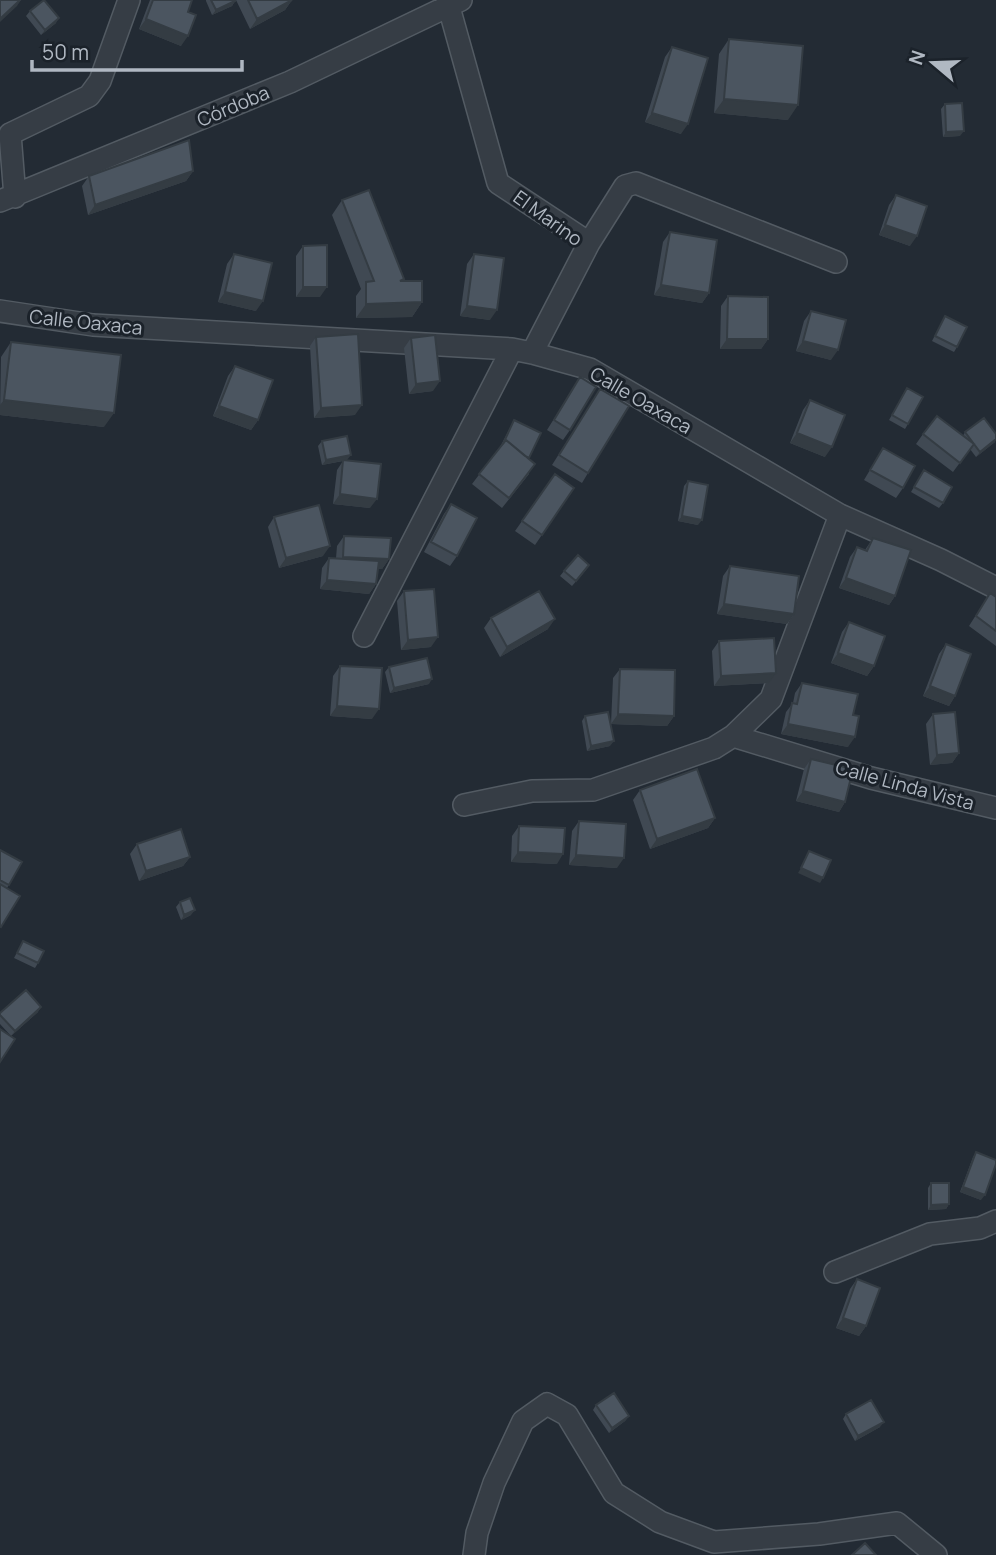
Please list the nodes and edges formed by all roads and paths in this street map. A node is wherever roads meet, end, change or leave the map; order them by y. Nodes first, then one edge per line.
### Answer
1 (130, 0) edge
2 (452, 2) edge
3 (5, 131) edge
4 (7, 199) edge
5 (589, 243) junction
6 (836, 262) dead end
7 (0, 311) edge
8 (522, 351) junction
9 (841, 514) junction
10 (996, 588) edge
11 (364, 636) dead end
12 (733, 736) junction
13 (464, 805) dead end
14 (996, 808) edge
15 (996, 1221) edge
16 (835, 1272) dead end
17 (474, 1555) edge
18 (936, 1555) edge

1 - 3 street
2 - 4 street, Córdoba
2 - 5 street, El Marino
3 - 4 street
5 - 6 street
5 - 8 street, El Marino
7 - 8 street, Calle Oaxaca
8 - 9 street, Calle Oaxaca
8 - 11 street, El Marino
9 - 10 street, Calle Oaxaca
9 - 12 street
12 - 13 street
12 - 14 street, Calle Linda Vista
15 - 16 street
17 - 18 street

